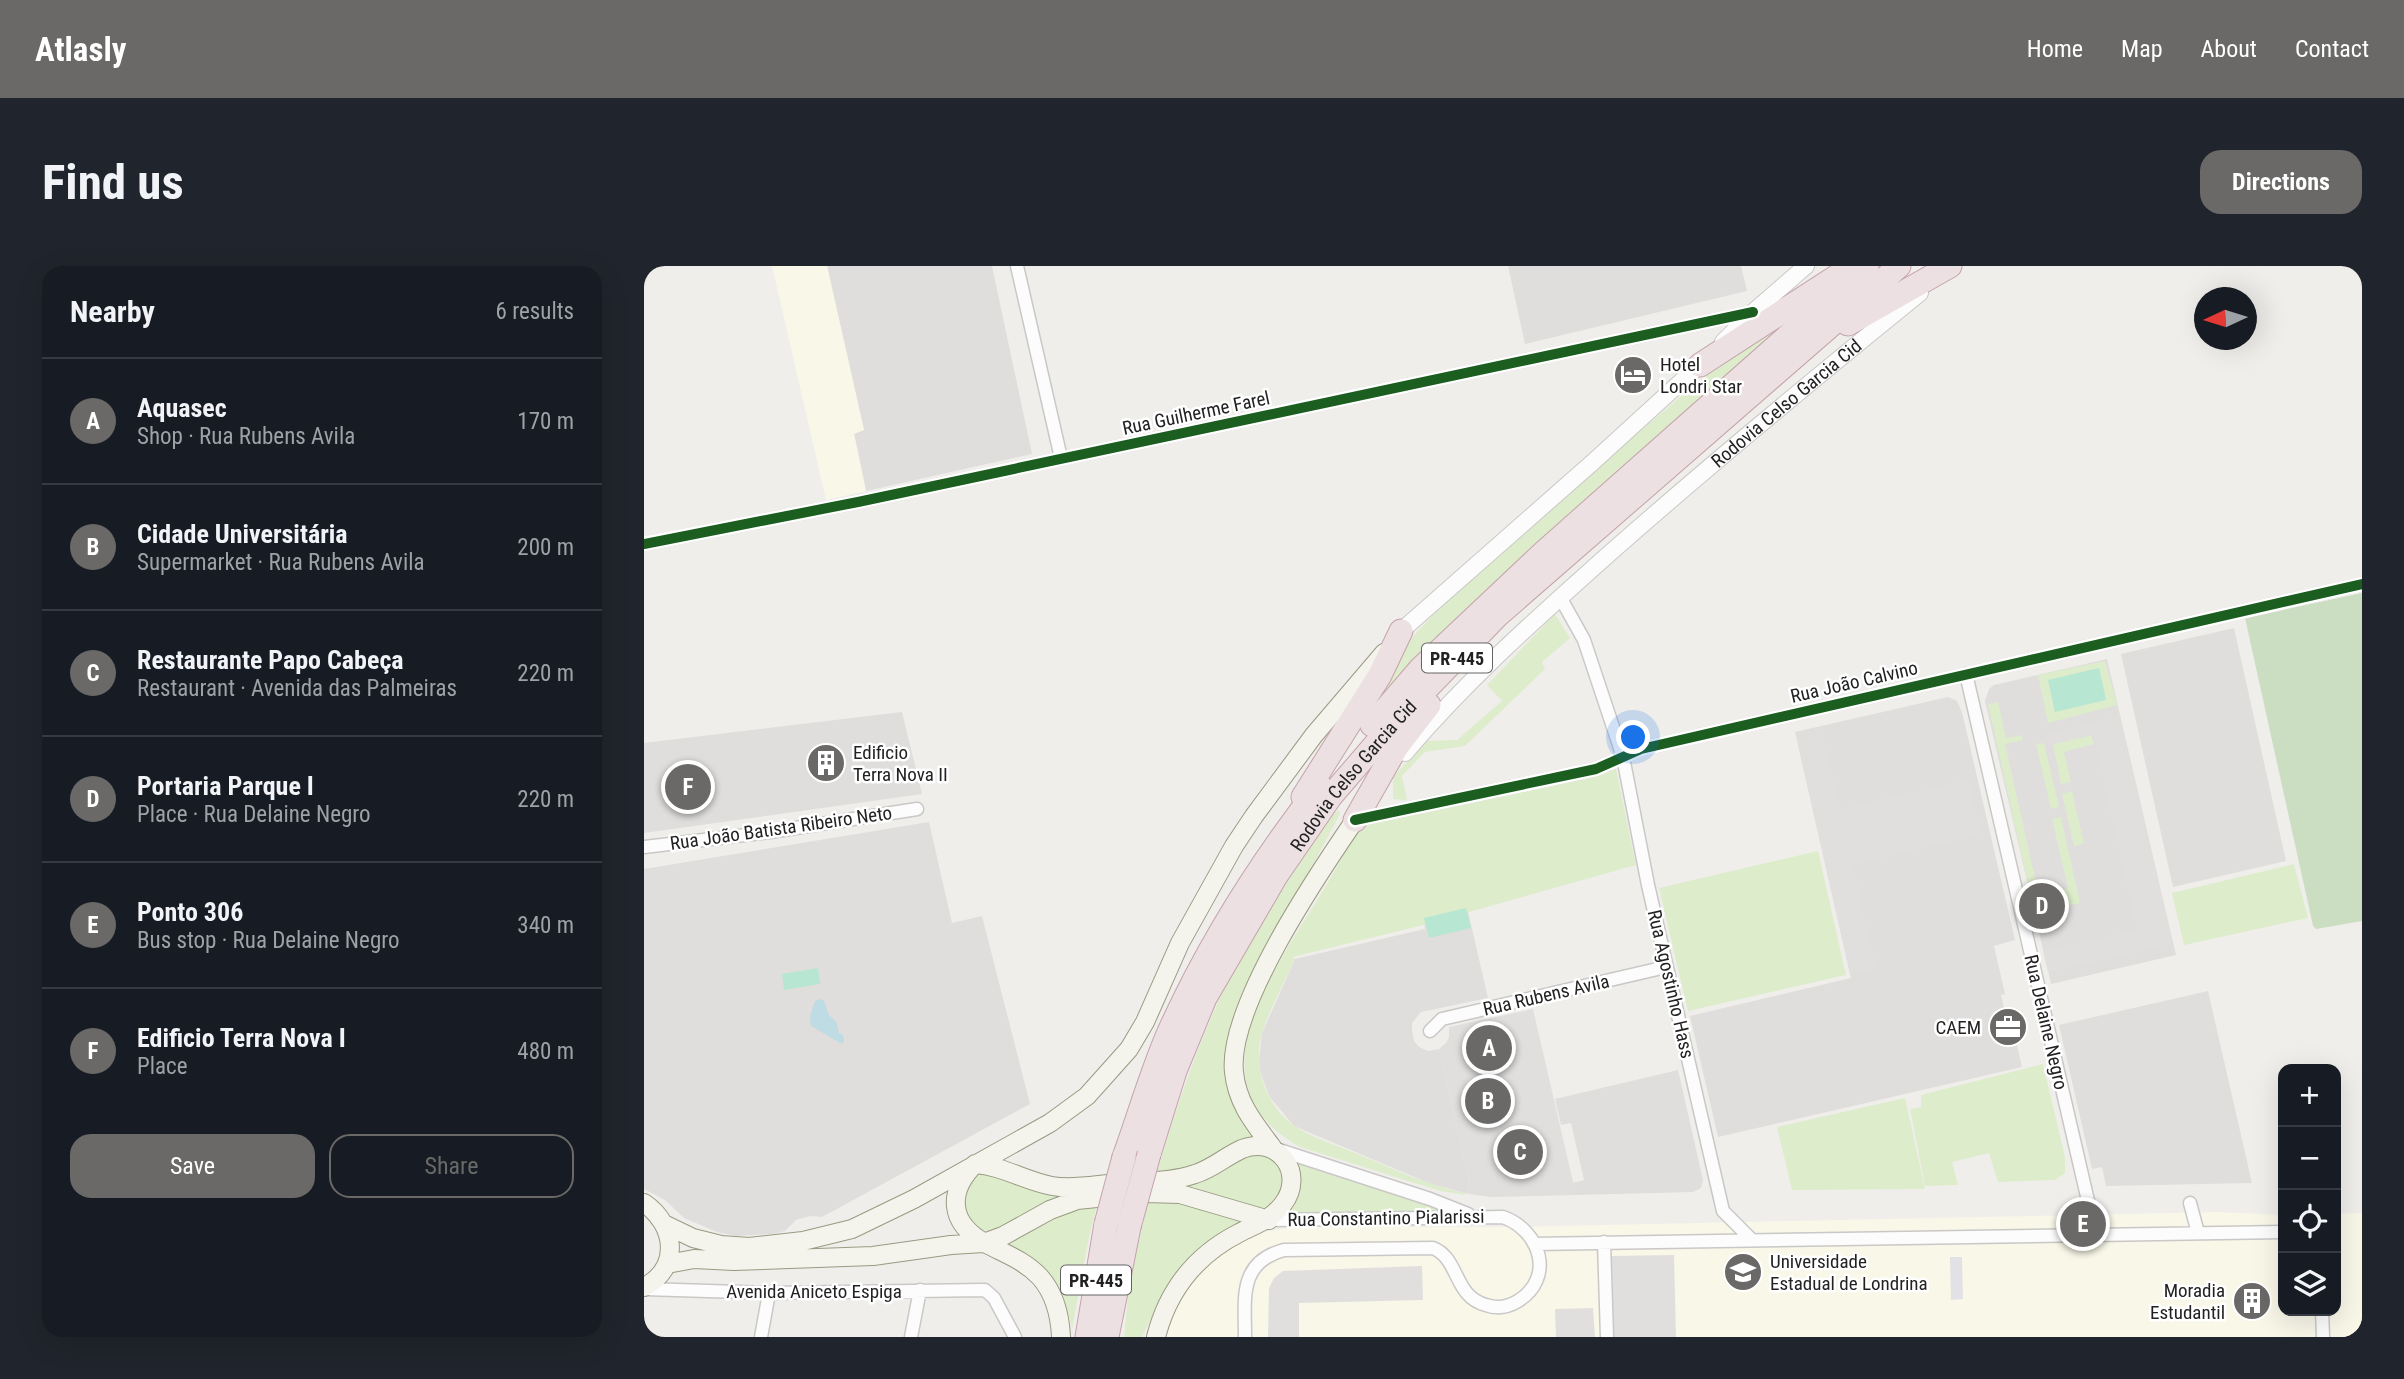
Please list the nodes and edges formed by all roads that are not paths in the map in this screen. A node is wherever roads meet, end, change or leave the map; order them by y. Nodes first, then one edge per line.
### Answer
1 (1017, 266) edge
2 (1806, 266) edge
3 (1854, 266) edge
4 (1867, 266) edge
5 (1899, 266) edge
6 (1951, 266) edge
7 (1753, 312) junction
8 (1806, 348) junction
9 (1700, 365) junction
10 (1061, 458) junction
11 (644, 544) edge
12 (2362, 584) edge
13 (1560, 597) junction
14 (1498, 615) junction
15 (1401, 631) junction
16 (1966, 674) junction
17 (1623, 757) junction
18 (917, 809) dead end
19 (1355, 820) junction
20 (1278, 841) junction
21 (644, 847) edge
22 (1667, 967) junction
23 (1430, 1031) dead end
24 (1272, 1147) junction
25 (975, 1164) junction
26 (644, 1203) edge
27 (2190, 1203) dead end
28 (2088, 1205) dead end
29 (1474, 1217) junction
30 (1269, 1220) junction
31 (666, 1225) junction
32 (2278, 1232) edge
33 (2197, 1233) junction
34 (1752, 1240) junction
35 (1604, 1242) junction
36 (984, 1243) junction
37 (1534, 1244) junction
38 (667, 1264) junction
39 (644, 1288) edge
40 (920, 1290) junction
41 (769, 1293) junction
42 (2322, 1316) edge
43 (761, 1337) edge
44 (911, 1337) edge
45 (1015, 1337) edge
46 (1061, 1337) edge
47 (1087, 1337) edge
48 (1107, 1337) edge
49 (1156, 1337) edge
50 (1245, 1337) edge
51 (1607, 1337) edge
52 (2323, 1337) edge

1 - 10 street
2 - 7 street, PR-445
3 - 9 highway
4 - 20 highway, Rodovia Celso Garcia Cid / PR-445
5 - 8 highway, Rodovia Celso Garcia Cid / PR-445
6 - 8 highway
6 - 13 street, Rodovia Celso Garcia Cid / PR-445
7 - 9 street, PR-445
7 - 10 street, Rua Guilherme Farel
8 - 14 highway, Rodovia Celso Garcia Cid / PR-445
9 - 15 street, PR-445
10 - 11 street, Rua Guilherme Farel
12 - 16 street, Rua João Calvino
13 - 17 street, Rua Agostinho Hass
13 - 19 street, Rodovia Celso Garcia Cid / PR-445
14 - 19 highway
14 - 48 highway, Rodovia Celso Garcia Cid / PR-445, bridge
15 - 20 highway
15 - 25 main road, PR-445
16 - 17 street, Rua João Calvino
16 - 28 street, Rua Delaine Negro
17 - 19 street, Rua João Calvino
17 - 22 street, Rua Agostinho Hass
18 - 21 street, Rua João Batista Ribeiro Neto
19 - 24 main road, Rodovia Celso Garcia Cid / PR-445
20 - 47 highway, Rodovia Celso Garcia Cid / PR-445, bridge
22 - 23 street, Rua Rubens Avila
22 - 34 street, Rua Agostinho Hass
24 - 25 main road
24 - 29 street
24 - 30 main road, Rodovia Celso Garcia Cid
25 - 31 main road
25 - 36 main road
26 - 31 main road
27 - 33 street
29 - 30 street, Rua Constantino Pialarissi
29 - 37 street, Rua Constantino Pialarissi
30 - 36 main road
30 - 49 main road
31 - 38 main road
32 - 33 street
33 - 34 street
34 - 35 street
35 - 37 street
35 - 51 street
36 - 38 main road
36 - 46 main road, PR-445
37 - 50 street
38 - 39 main road
39 - 41 street, Avenida Aniceto Espiga
40 - 41 street, Avenida Aniceto Espiga
40 - 44 street
40 - 45 street, Avenida Aniceto Espiga
41 - 43 street
42 - 52 street

